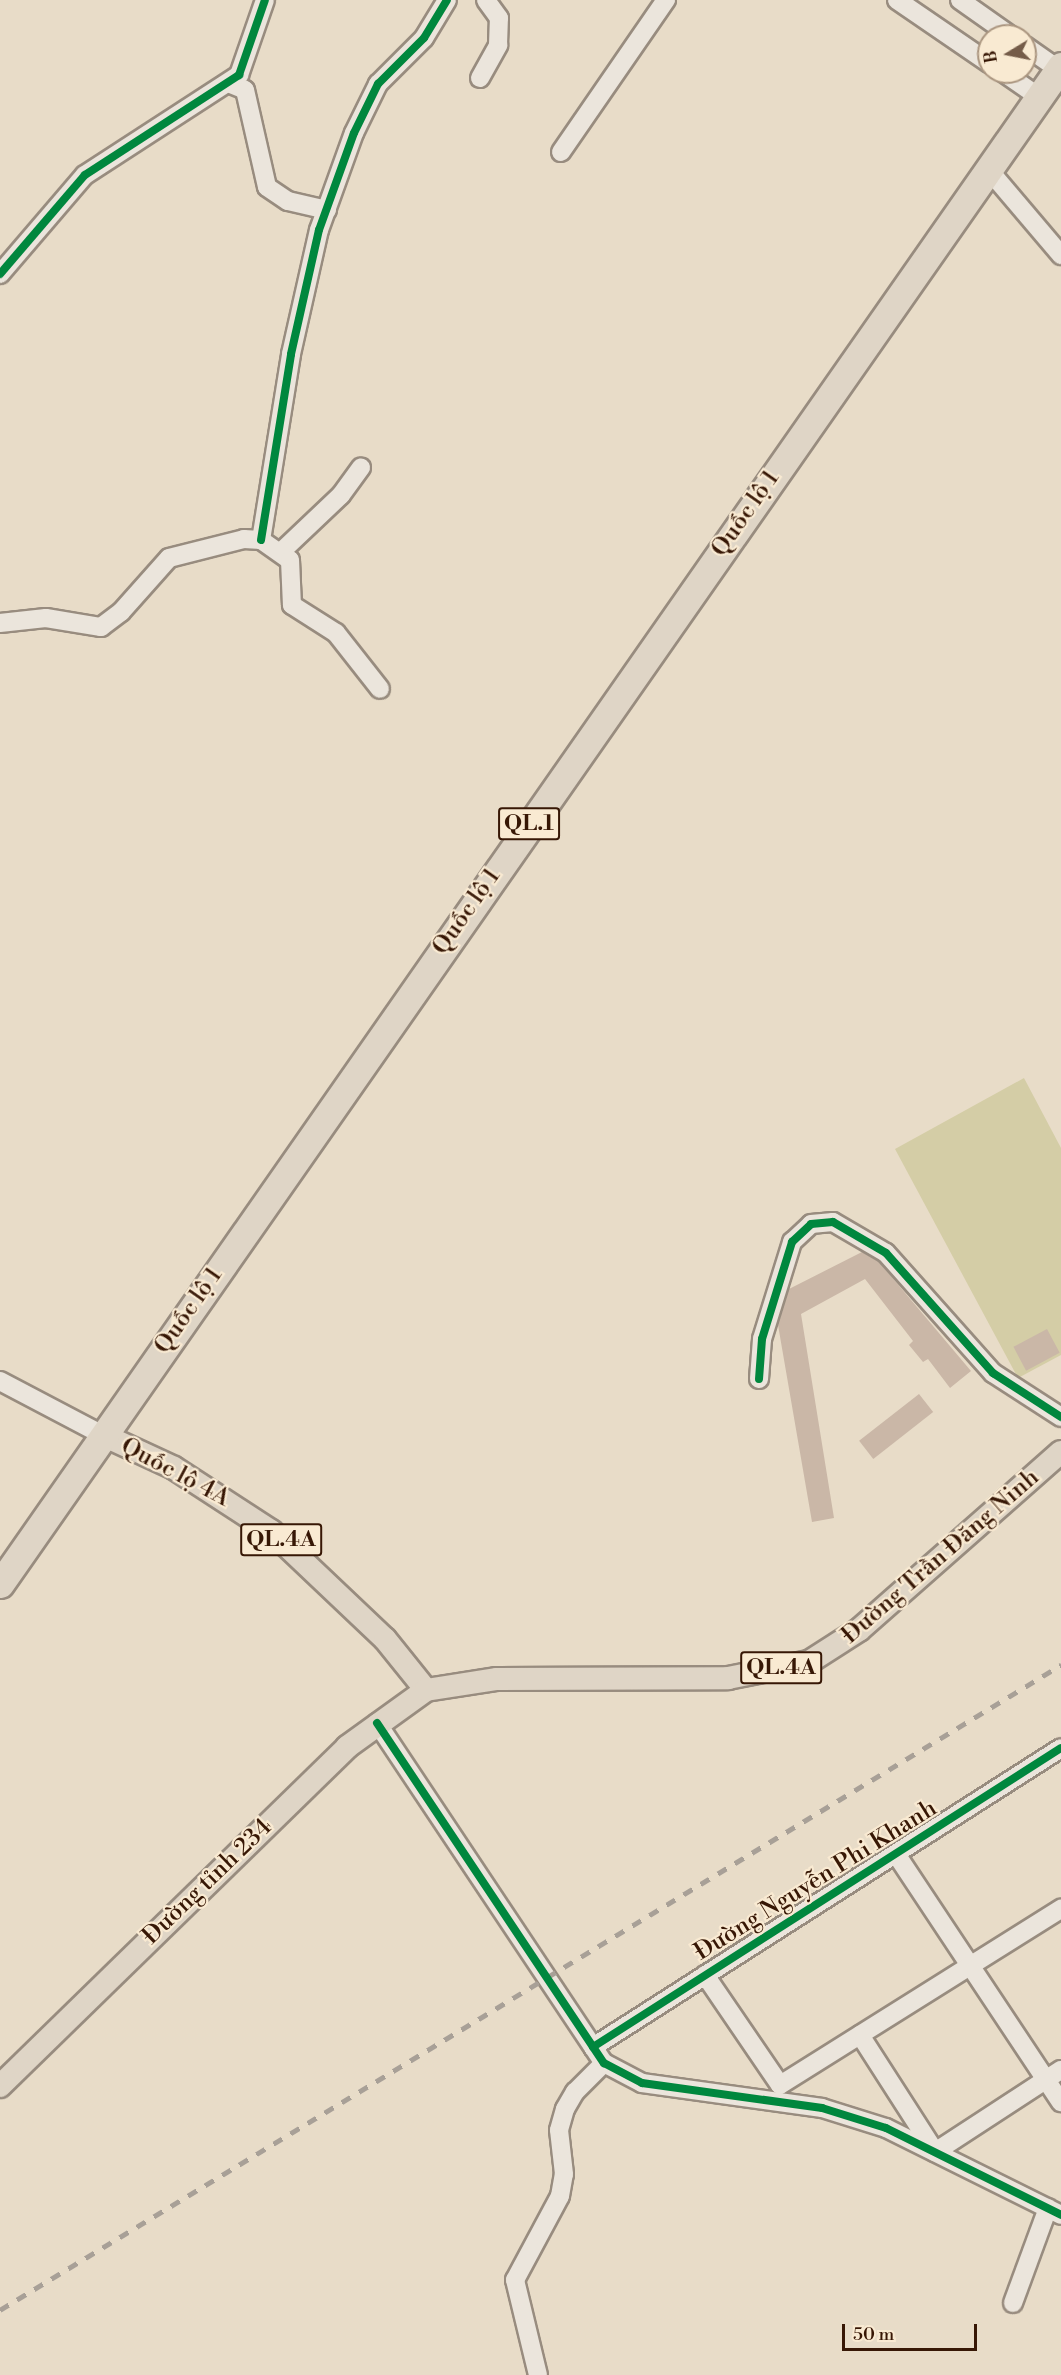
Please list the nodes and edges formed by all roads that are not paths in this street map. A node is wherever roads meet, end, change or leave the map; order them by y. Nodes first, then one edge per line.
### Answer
1 (265, 0) edge
2 (447, 0) edge
3 (486, 0) edge
4 (666, 0) edge
5 (897, 0) edge
6 (960, 0) edge
7 (994, 24) edge
8 (1037, 53) edge
9 (977, 55) edge
10 (1060, 67) edge
11 (480, 78) dead end
12 (228, 83) junction
13 (1020, 84) edge
14 (1039, 97) junction
15 (561, 152) dead end
16 (988, 169) junction
17 (327, 210) junction
18 (1061, 255) edge
19 (0, 274) edge
20 (361, 467) dead end
21 (261, 540) junction
22 (282, 551) junction
23 (0, 623) edge
24 (380, 689) dead end
25 (759, 1379) dead end
26 (0, 1381) edge
27 (1061, 1417) edge
28 (103, 1435) junction
29 (1061, 1452) edge
30 (0, 1584) edge
31 (426, 1690) junction
32 (377, 1723) junction
33 (1061, 1748) edge
34 (896, 1854) junction
35 (1061, 1908) edge
36 (968, 1966) junction
37 (705, 1975) junction
38 (860, 2034) junction
39 (593, 2047) junction
40 (604, 2063) junction
41 (1054, 2075) edge
42 (0, 2086) edge
43 (1061, 2102) edge
44 (936, 2152) junction
45 (1054, 2212) edge
46 (1013, 2303) dead end
47 (538, 2375) edge

1 - 12 street
2 - 17 street
3 - 11 street
4 - 15 street
5 - 9 street
6 - 7 street
8 - 10 street
10 - 14 highway, Quốc lộ 1 / QL.1
12 - 17 street
12 - 19 street
13 - 14 street
14 - 16 highway, Quốc lộ 1 / QL.1
16 - 18 street
16 - 28 highway, Quốc lộ 1 / QL.1
17 - 21 street
20 - 22 street
21 - 22 street
21 - 23 street
22 - 24 street
25 - 27 street
26 - 28 street
28 - 30 highway, Quốc lộ 1 / QL.1
28 - 31 main road, Quốc lộ 4A / QL.4A
29 - 31 main road, Đường Trần Đăng Ninh / QL.4A
31 - 32 main road, Đường tỉnh 234
32 - 39 street
32 - 42 main road, Đường tỉnh 234
33 - 34 street, Đường Nguyễn Phi Khanh
34 - 36 street
34 - 37 street, Đường Nguyễn Phi Khanh
35 - 36 street
36 - 38 street
36 - 41 street
37 - 38 street
37 - 39 street, Đường Nguyễn Phi Khanh
38 - 44 street
39 - 40 street
40 - 44 street
40 - 47 street
41 - 43 street
41 - 44 street
44 - 45 street
45 - 46 street

